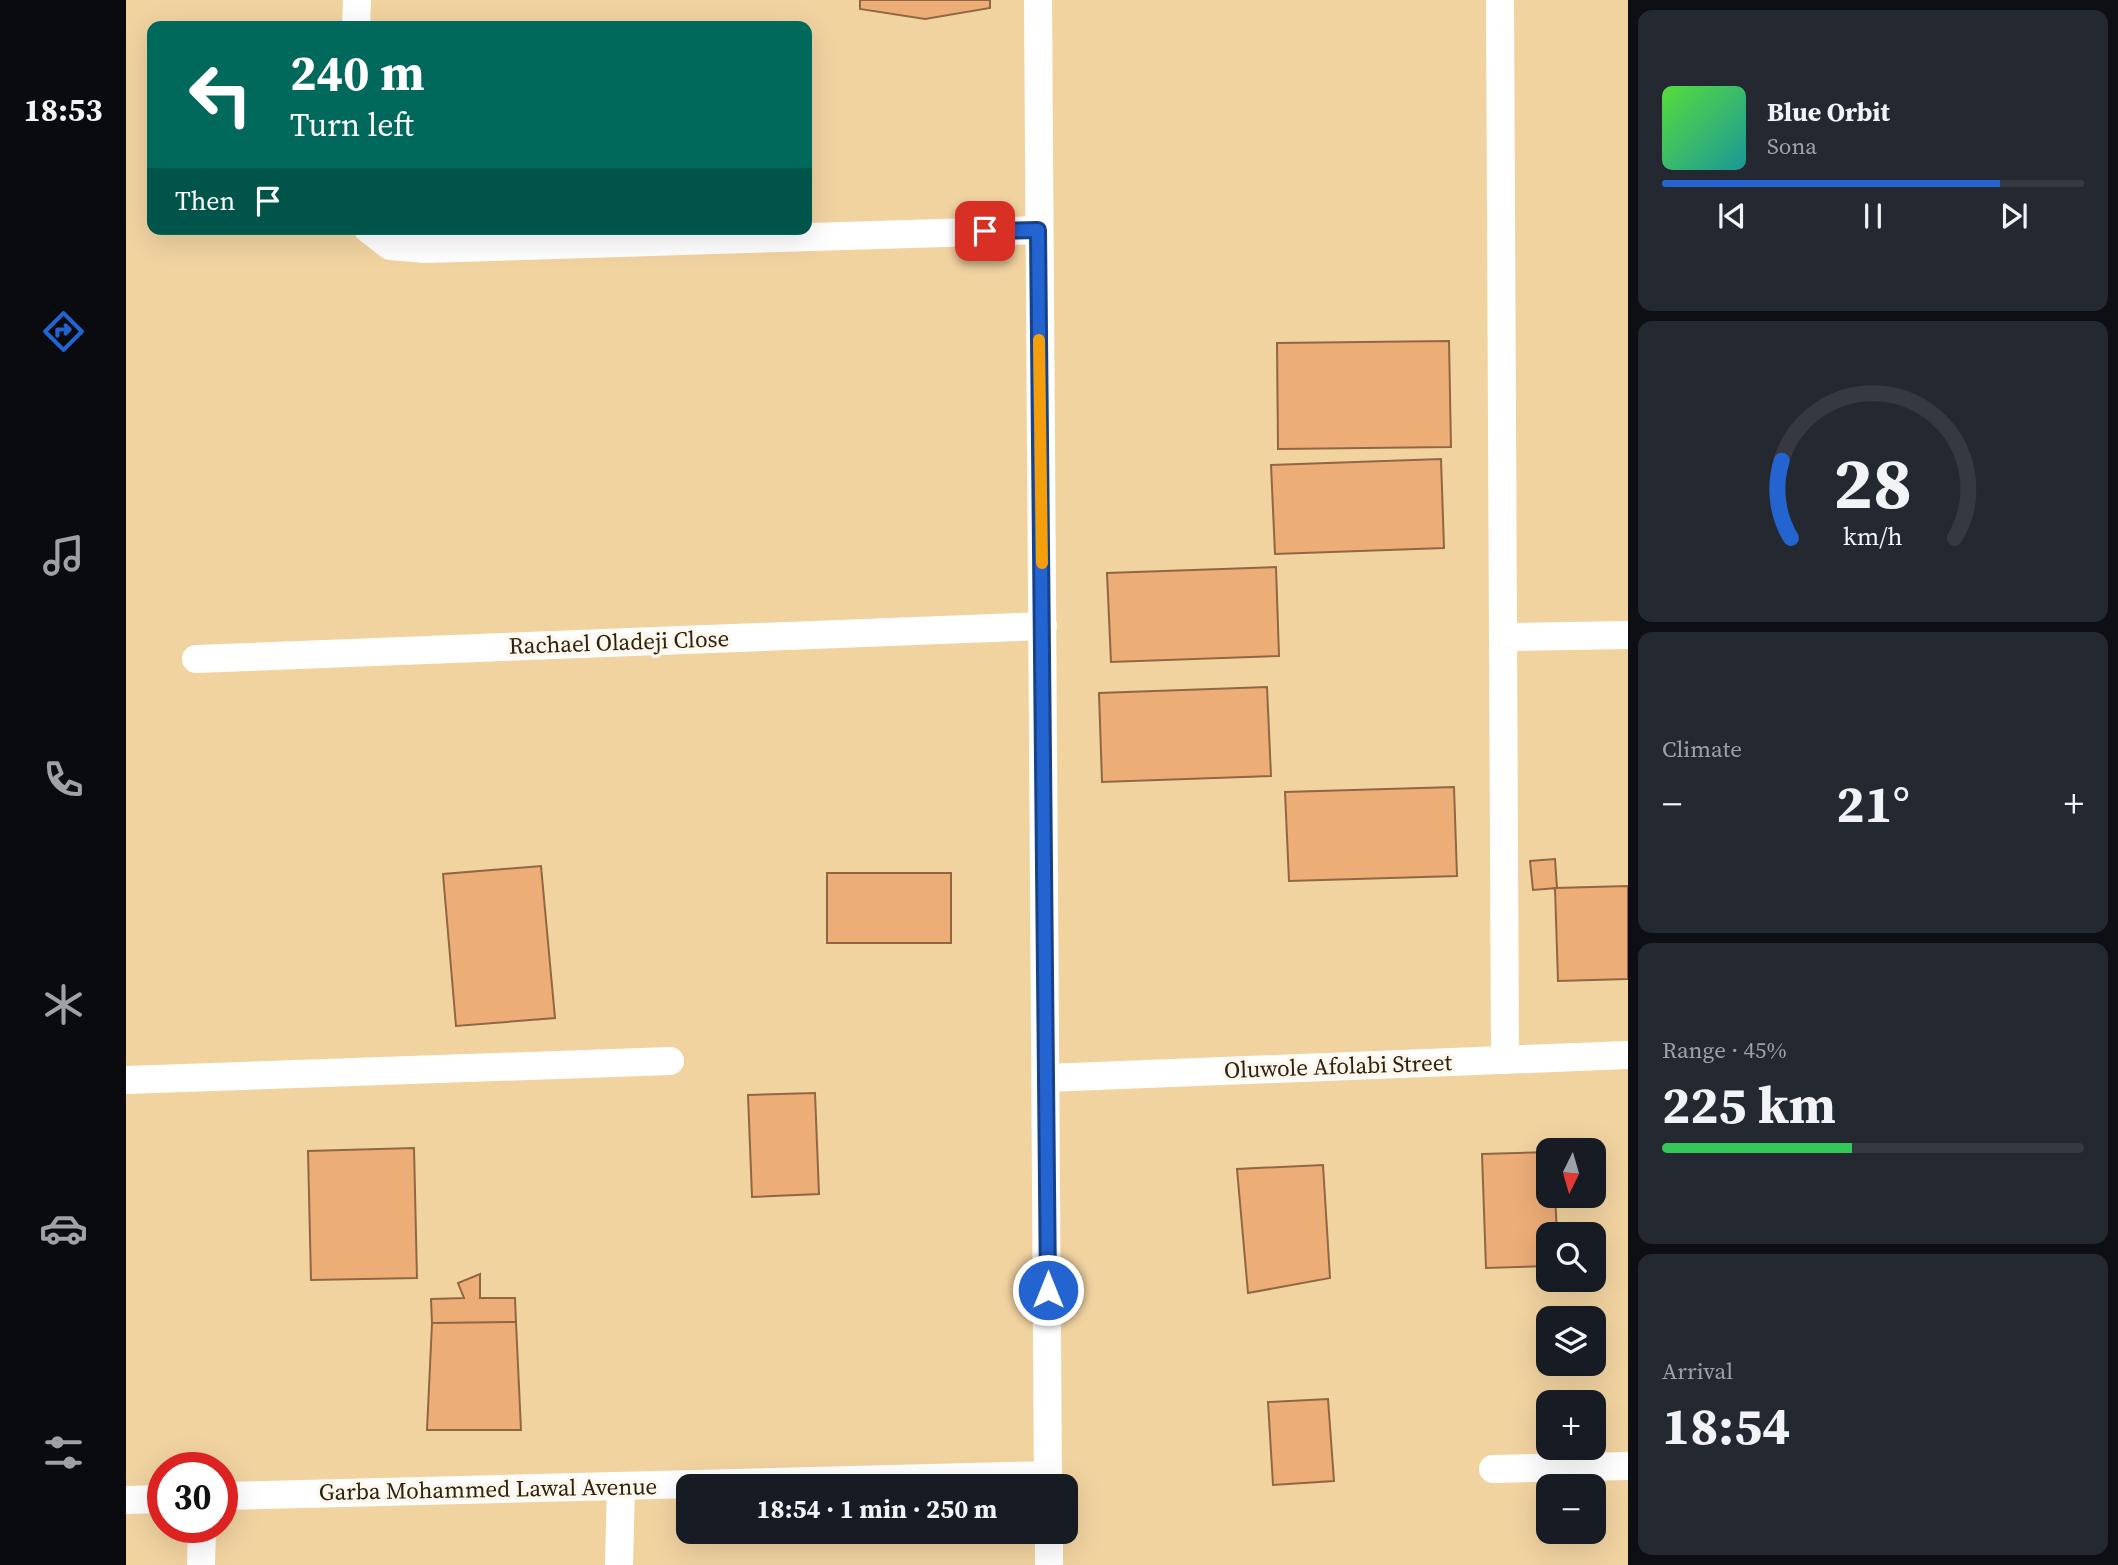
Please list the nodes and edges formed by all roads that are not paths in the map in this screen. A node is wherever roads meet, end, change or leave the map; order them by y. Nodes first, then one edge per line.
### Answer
1 (357, 0) edge
2 (1038, 0) edge
3 (1500, 0) edge
4 (356, 21) edge
5 (1038, 230) junction
6 (376, 235) edge
7 (1043, 626) junction
8 (1628, 635) edge
9 (1503, 638) junction
10 (196, 659) dead end
11 (1628, 1055) edge
12 (1505, 1060) junction
13 (670, 1061) dead end
14 (1047, 1078) junction
15 (126, 1080) edge
16 (1628, 1466) edge
17 (1493, 1469) dead end
18 (1048, 1474) edge
19 (676, 1485) edge
20 (621, 1486) junction
21 (238, 1496) edge
22 (147, 1499) edge
23 (126, 1500) edge
24 (202, 1543) edge
25 (1049, 1544) edge
26 (201, 1565) edge
27 (619, 1565) edge
28 (1049, 1565) edge

1 - 4 street
2 - 5 street
3 - 9 street
5 - 6 street
5 - 7 street
7 - 10 street, Rachael Oladeji Close
7 - 14 street
8 - 9 street
9 - 12 street
11 - 12 street, Oluwole Afolabi Street
12 - 14 street, Oluwole Afolabi Street
13 - 15 street
14 - 18 street
16 - 17 street
19 - 20 street, Garba Mohammed Lawal Avenue
20 - 21 street, Garba Mohammed Lawal Avenue
20 - 27 street
22 - 23 street
24 - 26 street
25 - 28 street

